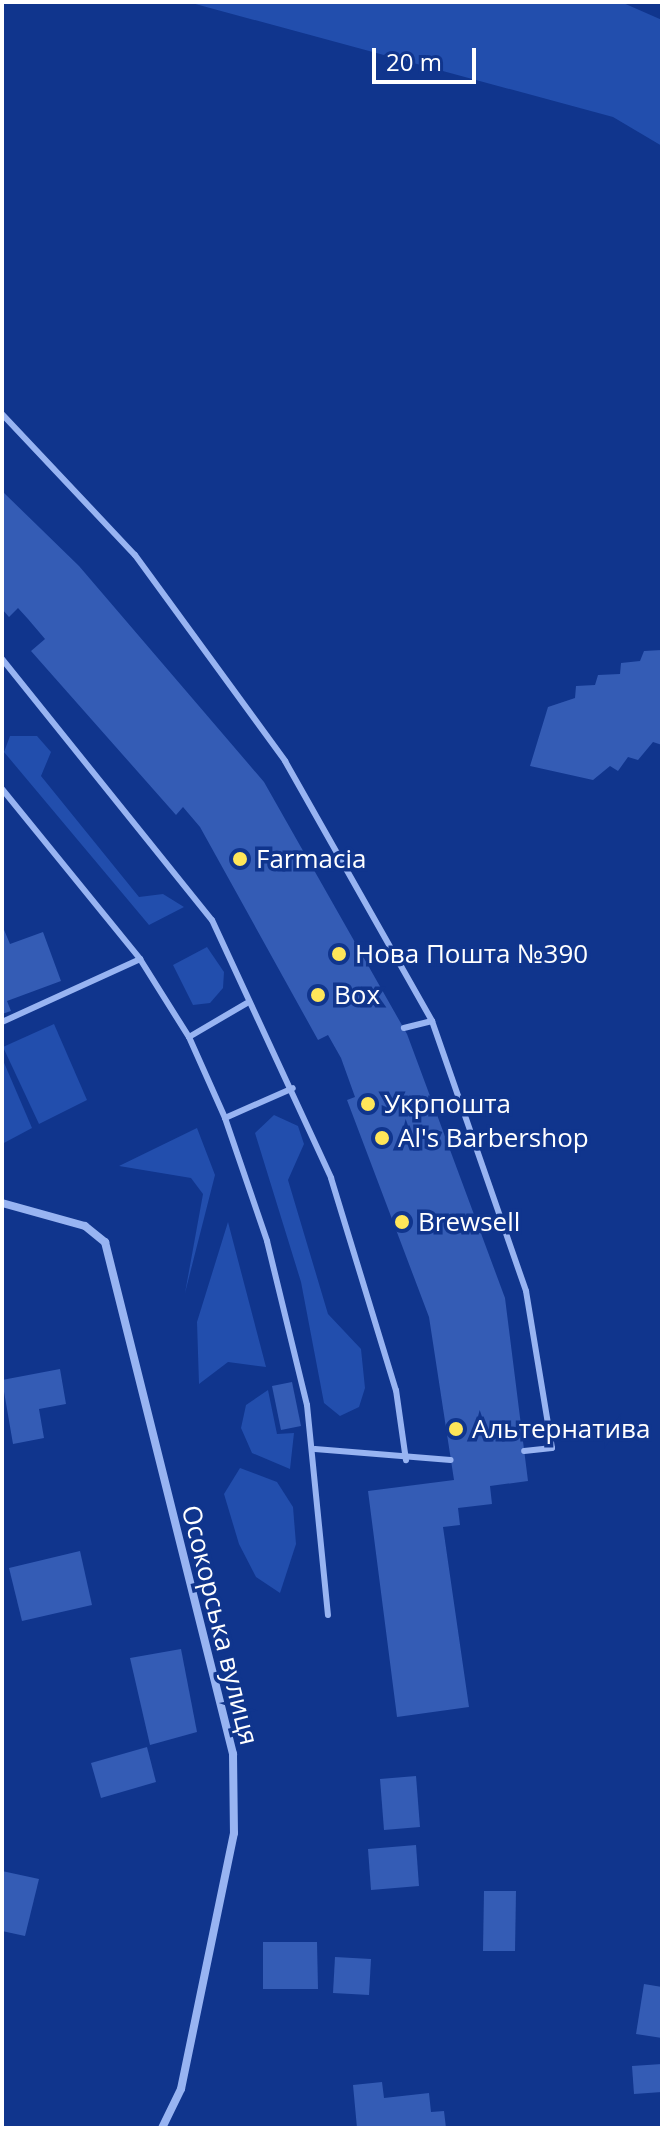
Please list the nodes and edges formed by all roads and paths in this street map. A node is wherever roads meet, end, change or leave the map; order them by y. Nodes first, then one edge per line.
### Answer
1 (2, 414) edge
2 (2, 659) edge
3 (2, 789) edge
4 (140, 959) junction
5 (247, 1003) junction
6 (432, 1021) junction
7 (2, 1022) edge
8 (404, 1028) dead end
9 (189, 1037) junction
10 (293, 1088) junction
11 (225, 1118) junction
12 (2, 1203) edge
13 (315, 1449) junction
14 (524, 1451) dead end
15 (406, 1460) junction
16 (451, 1460) dead end
17 (328, 1615) dead end
18 (162, 2128) edge

1 - 6 lane
2 - 5 lane
3 - 4 lane
4 - 7 lane
4 - 9 lane
5 - 9 lane
5 - 10 lane
6 - 8 lane
6 - 14 lane
9 - 11 lane
10 - 11 lane
10 - 15 lane
11 - 13 lane
12 - 18 street, Осокорська вулиця
13 - 15 lane
13 - 17 lane
15 - 16 lane

